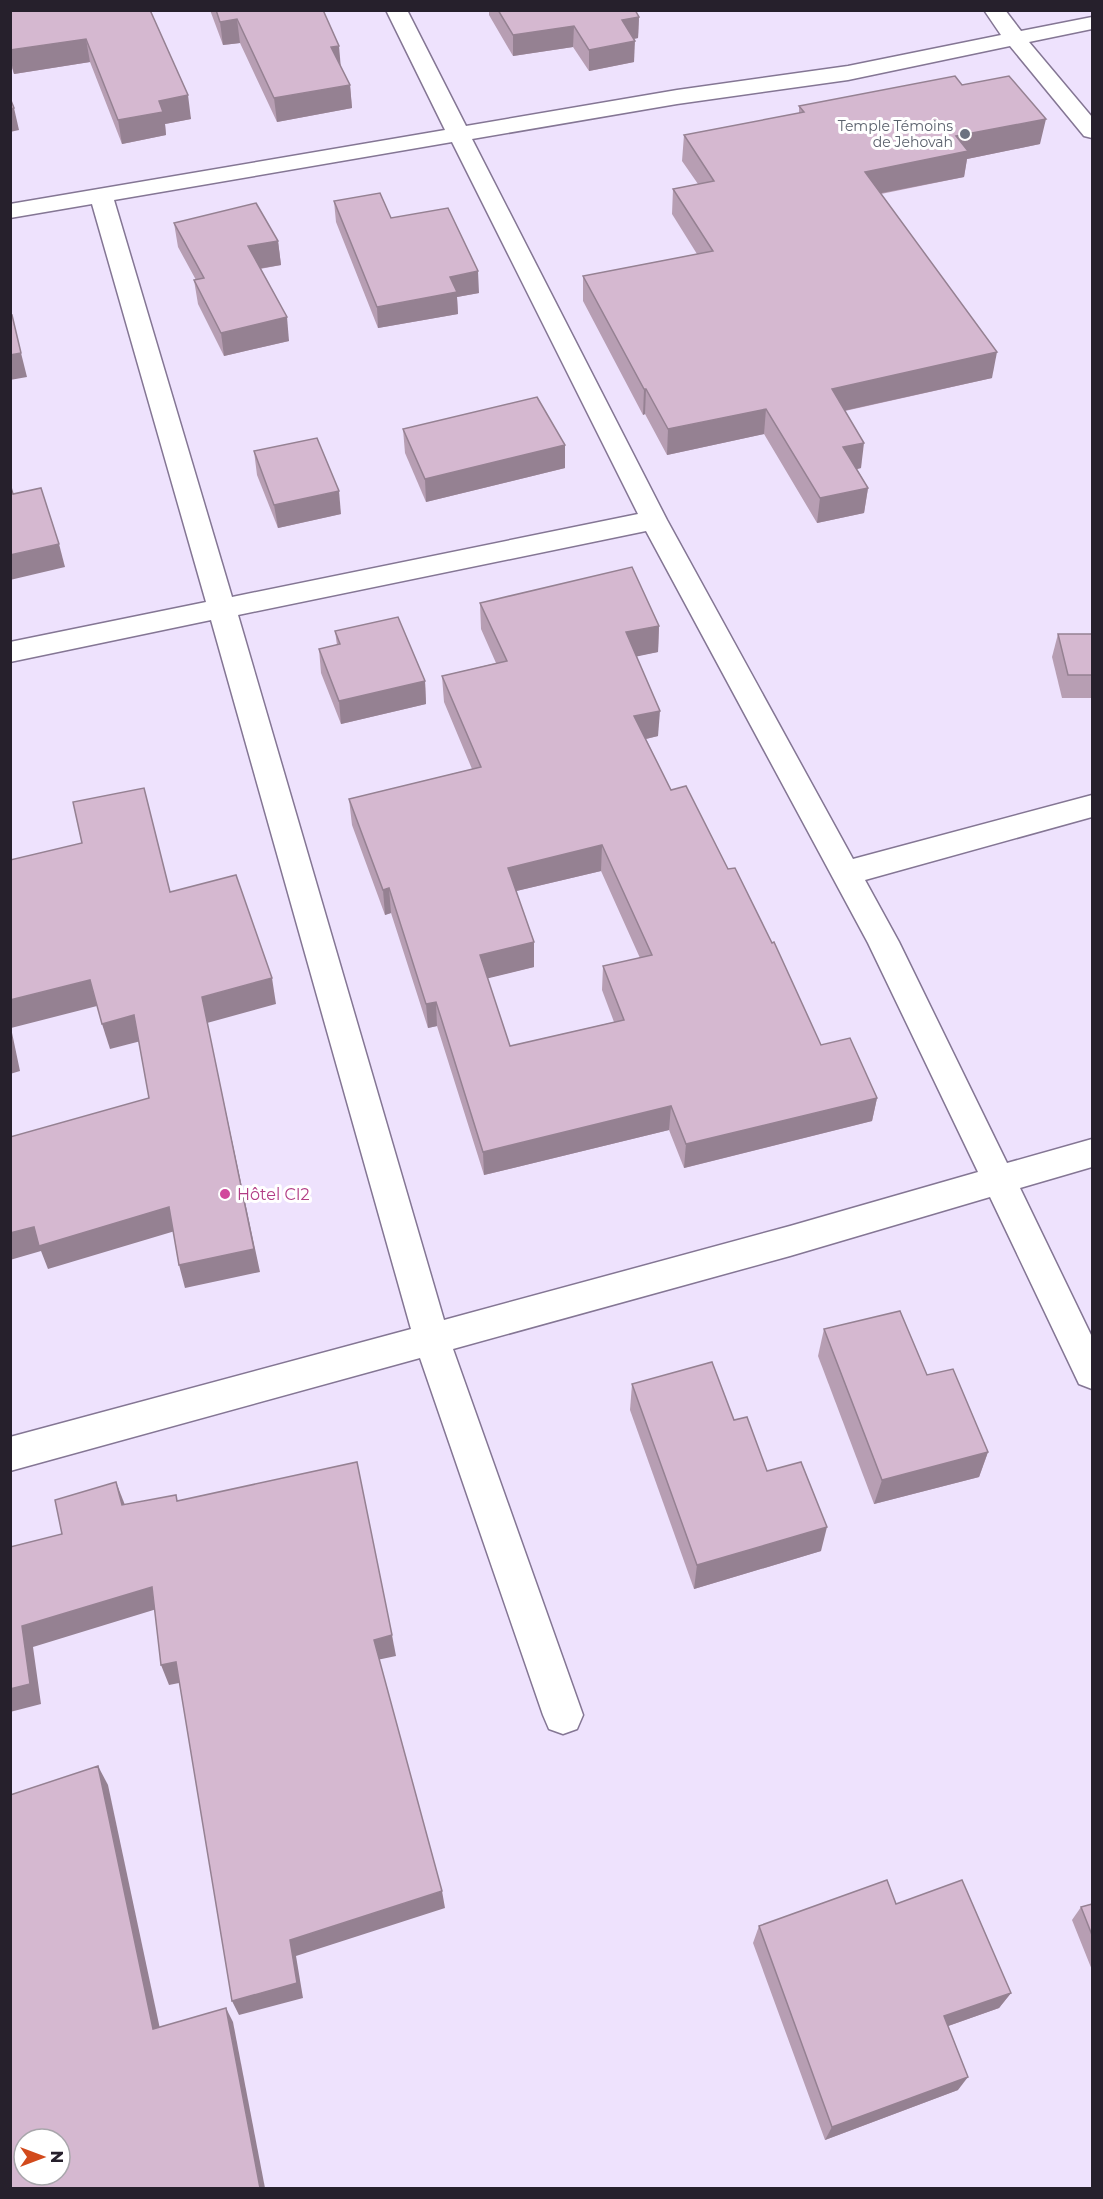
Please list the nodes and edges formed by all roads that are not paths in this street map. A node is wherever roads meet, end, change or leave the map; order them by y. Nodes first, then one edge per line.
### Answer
1 (396, 10) edge
2 (994, 10) edge
3 (1092, 23) edge
4 (1016, 40) junction
5 (1092, 131) edge
6 (459, 133) junction
7 (100, 196) junction
8 (10, 211) edge
9 (654, 520) junction
10 (222, 609) junction
11 (10, 652) edge
12 (1092, 806) edge
13 (846, 873) junction
14 (1092, 1153) edge
15 (998, 1181) junction
16 (431, 1338) junction
17 (1092, 1373) edge
18 (10, 1454) edge
19 (563, 1715) dead end

1 - 6 street
2 - 4 street
3 - 4 street
4 - 5 street
4 - 6 street
6 - 7 street
6 - 9 street
7 - 8 street
7 - 10 street
9 - 10 street
9 - 13 street
10 - 11 street
10 - 16 street
12 - 13 street
13 - 15 street
14 - 15 street
15 - 16 street
15 - 17 street
16 - 18 street
16 - 19 street

